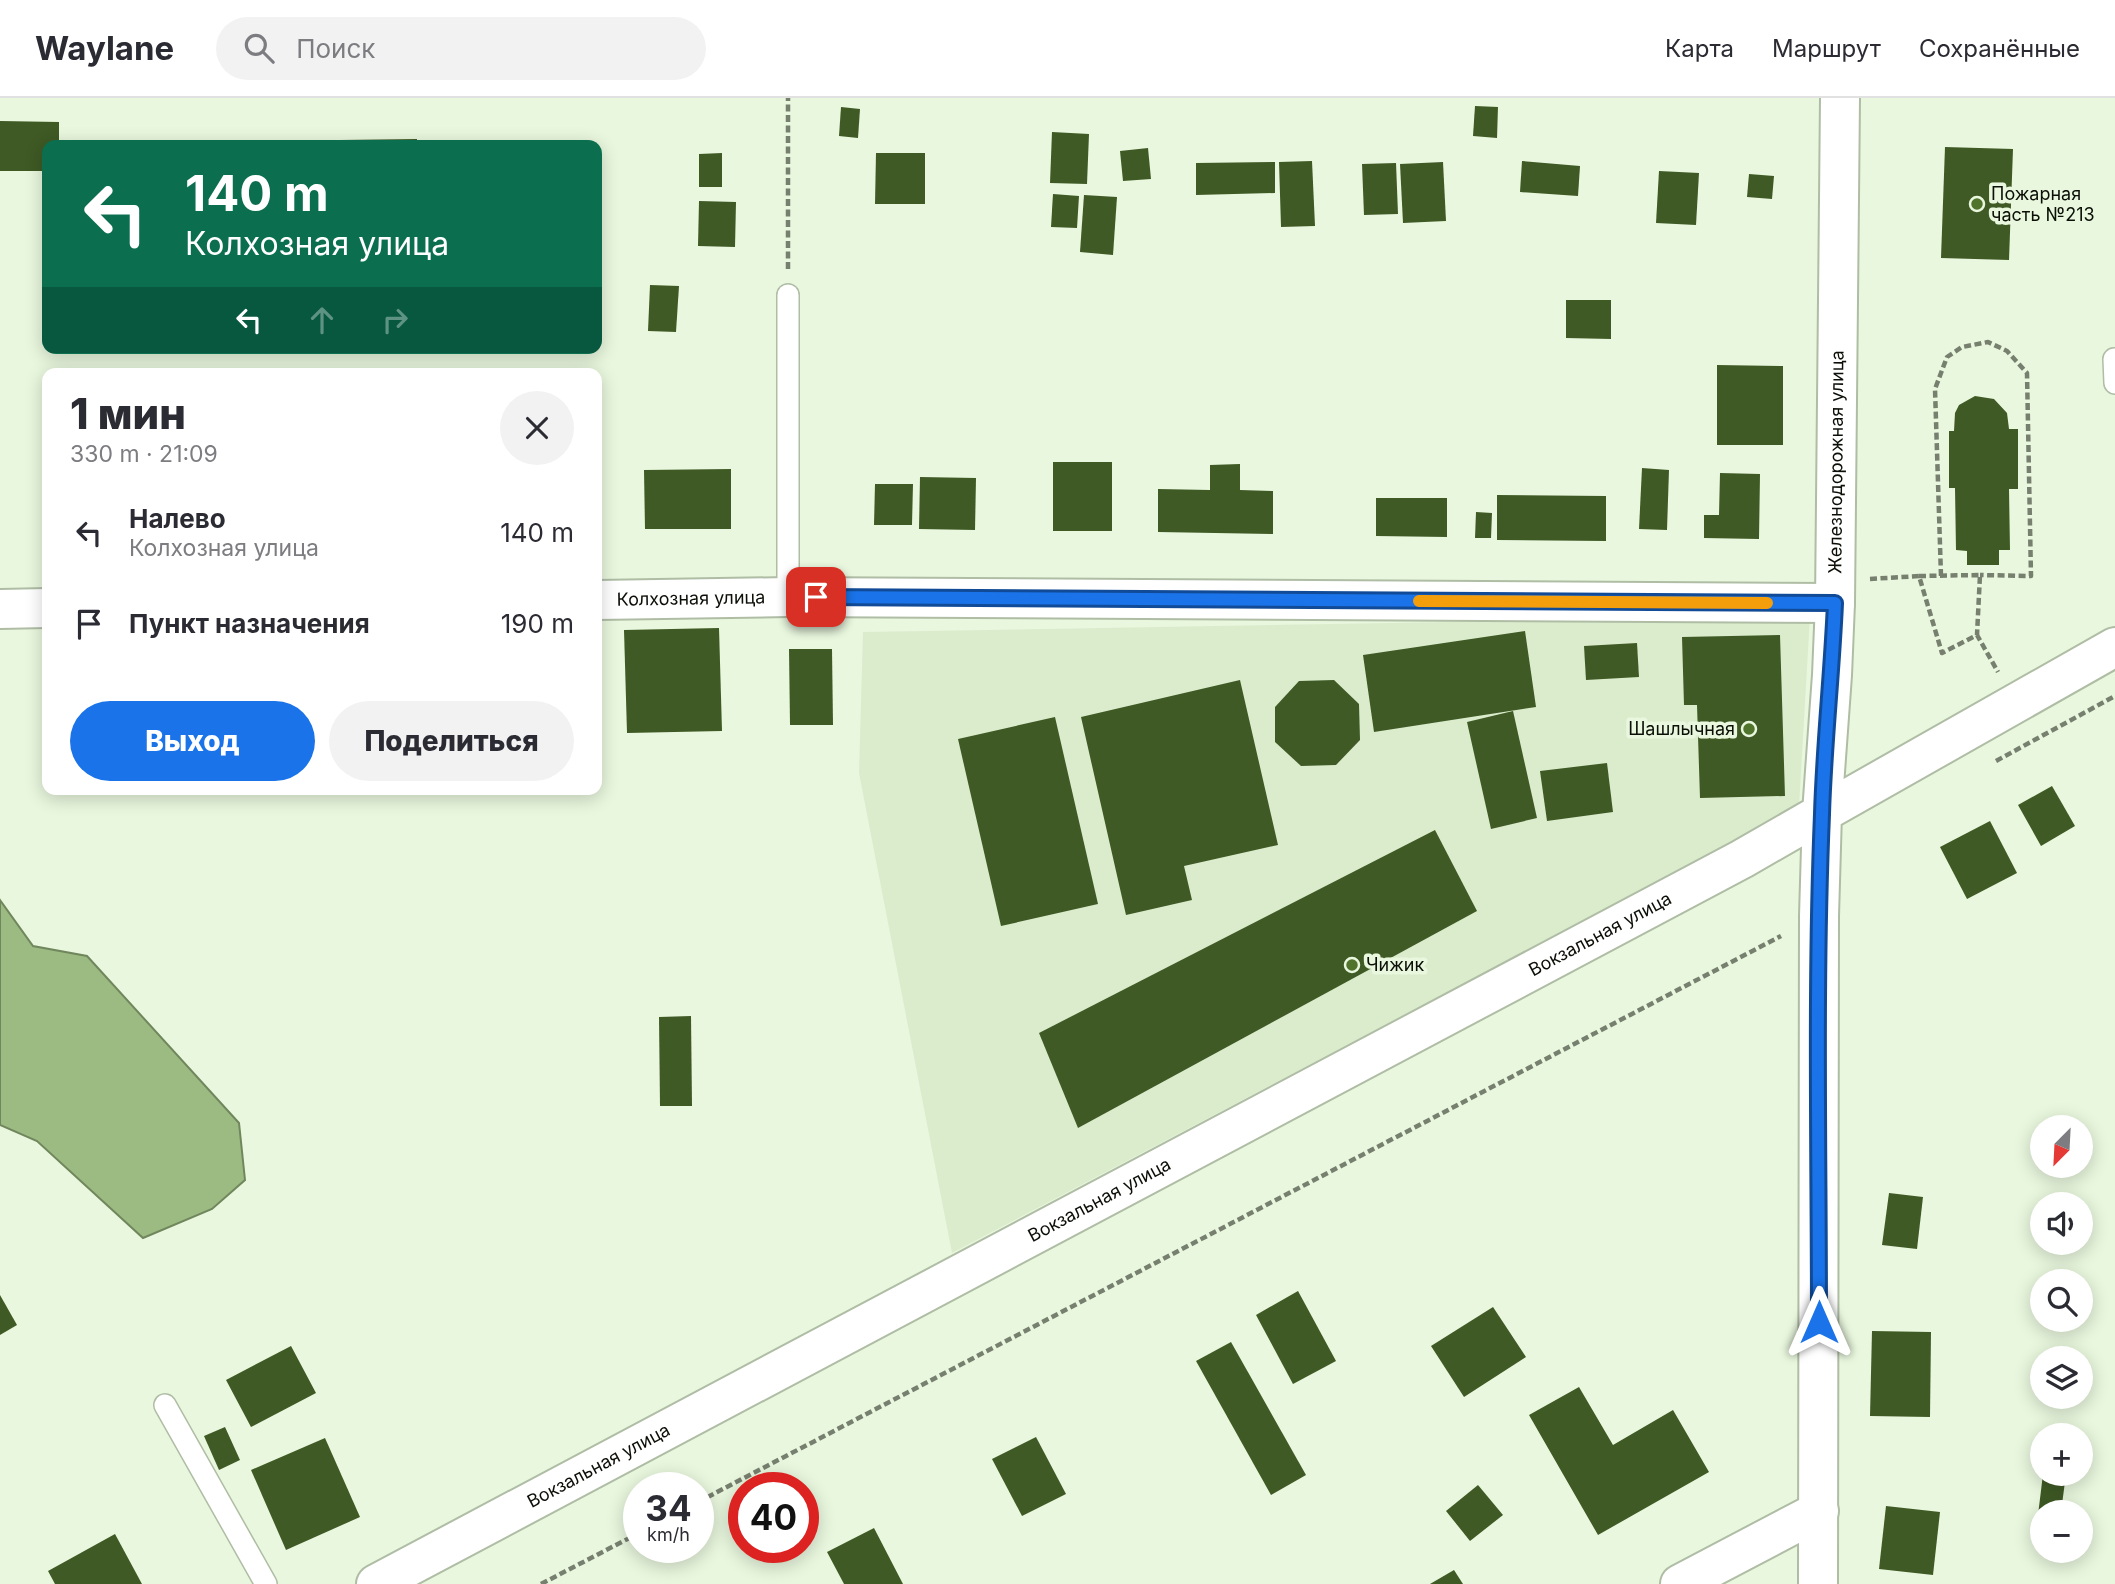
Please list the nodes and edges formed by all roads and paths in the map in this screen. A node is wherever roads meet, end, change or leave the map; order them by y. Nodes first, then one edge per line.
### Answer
1 (788, 98) edge
2 (1840, 98) edge
3 (788, 295) joint
4 (2114, 359) edge
5 (2115, 383) edge
6 (1980, 575) junction
7 (1919, 576) junction
8 (1941, 576) junction
9 (1867, 579) dead end
10 (788, 597) junction
11 (602, 600) edge
12 (1835, 603) junction
13 (42, 608) edge
14 (0, 609) edge
15 (1977, 635) junction
16 (2115, 647) edge
17 (2000, 676) dead end
18 (1822, 813) junction
19 (1819, 916) junction
20 (165, 1405) dead end
21 (714, 1494) edge
22 (1819, 1511) junction
23 (623, 1541) edge
24 (266, 1584) edge
25 (376, 1584) edge
26 (541, 1584) edge
27 (1680, 1584) edge
28 (1818, 1584) edge

1 - 3 path
2 - 12 street, Железнодорожная улица
3 - 10 lane
4 - 5 lane
6 - 8 path
6 - 8 path
6 - 15 path
7 - 8 path
7 - 9 path
7 - 15 path
10 - 11 street, Колхозная улица
10 - 12 street, Колхозная улица
12 - 18 street, Железнодорожная улица
13 - 14 street
15 - 17 path
16 - 18 street, Вокзальная улица
18 - 19 street, Железнодорожная улица
18 - 25 street, Вокзальная улица
19 - 21 path
19 - 22 street, Железнодорожная улица
20 - 24 lane
22 - 27 street
22 - 28 street, Железнодорожная улица
23 - 26 path

